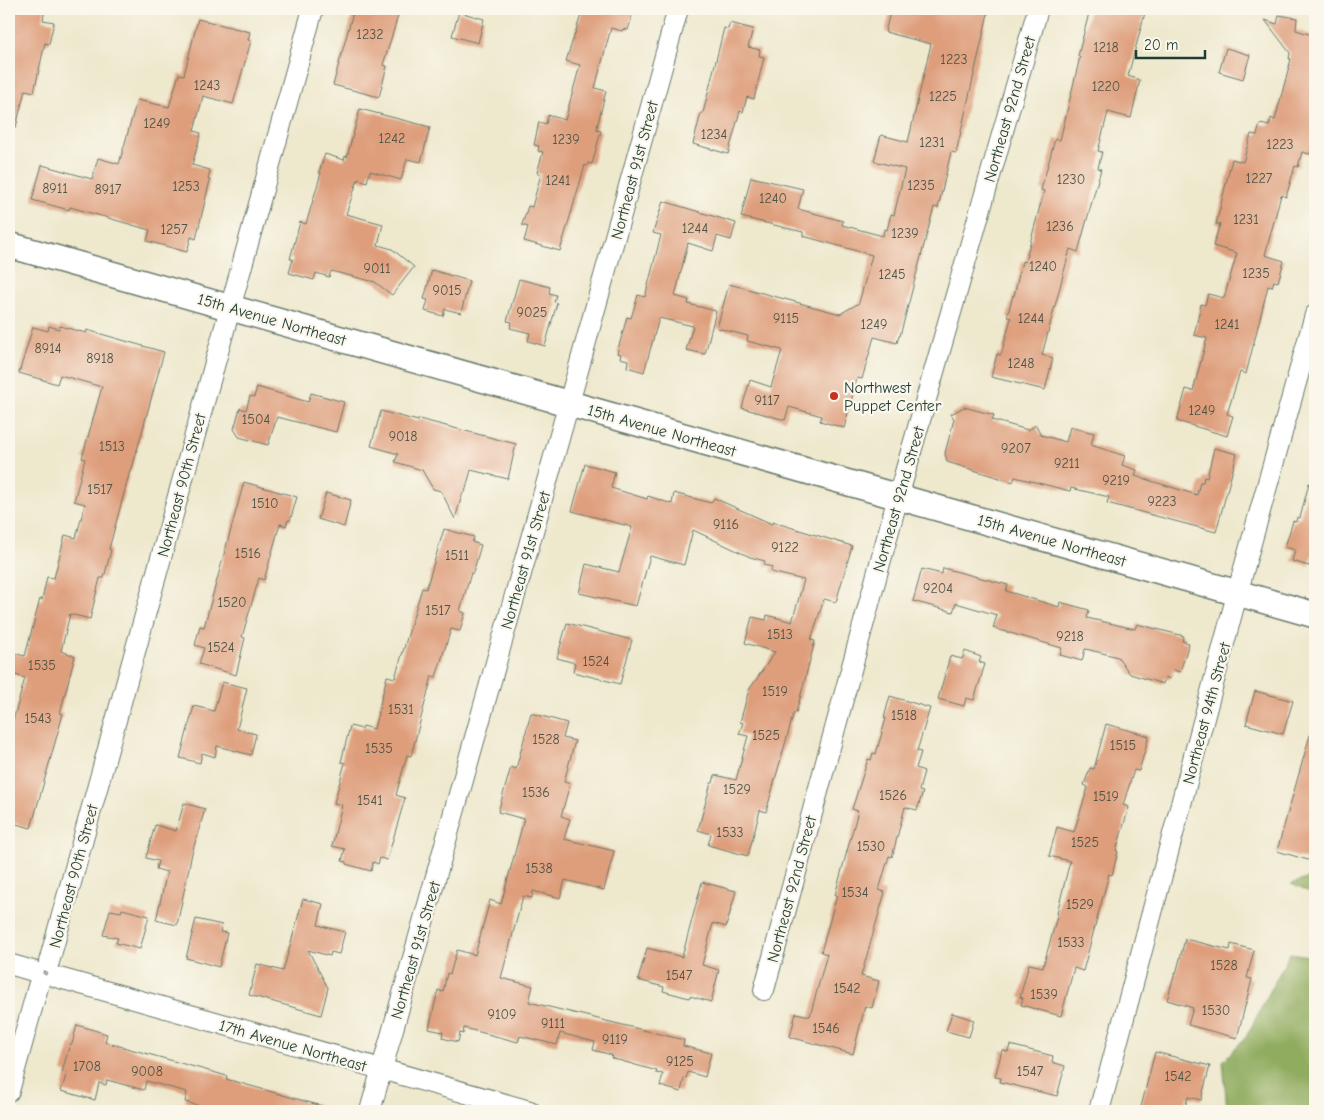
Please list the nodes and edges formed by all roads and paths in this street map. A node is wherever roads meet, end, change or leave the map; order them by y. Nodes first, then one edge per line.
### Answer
1 (313, 9) edge
2 (678, 9) edge
3 (1038, 9) edge
4 (9, 245) edge
5 (230, 308) junction
6 (1315, 315) edge
7 (570, 403) junction
8 (898, 497) junction
9 (1238, 593) junction
10 (1315, 615) edge
11 (9, 964) edge
12 (44, 973) junction
13 (764, 990) dead end
14 (382, 1070) junction
15 (9, 1091) edge
16 (370, 1111) edge
17 (530, 1111) edge
18 (1099, 1111) edge

1 - 5 street, Northeast 90th Street
2 - 7 street, Northeast 91st Street
3 - 8 street, Northeast 92nd Street
4 - 5 street, 15th Avenue Northeast
5 - 7 street, 15th Avenue Northeast
5 - 12 street, Northeast 90th Street
6 - 9 street, Northeast 94th Street
7 - 8 street, 15th Avenue Northeast
7 - 14 street, Northeast 91st Street
8 - 9 street, 15th Avenue Northeast
8 - 13 street, Northeast 92nd Street
9 - 10 street, 15th Avenue Northeast
9 - 18 street, Northeast 94th Street
11 - 12 street, 17th Avenue Northeast
12 - 14 street, 17th Avenue Northeast
12 - 15 street, Northeast 90th Street
14 - 16 street, Northeast 91st Street
14 - 17 street, 17th Avenue Northeast

